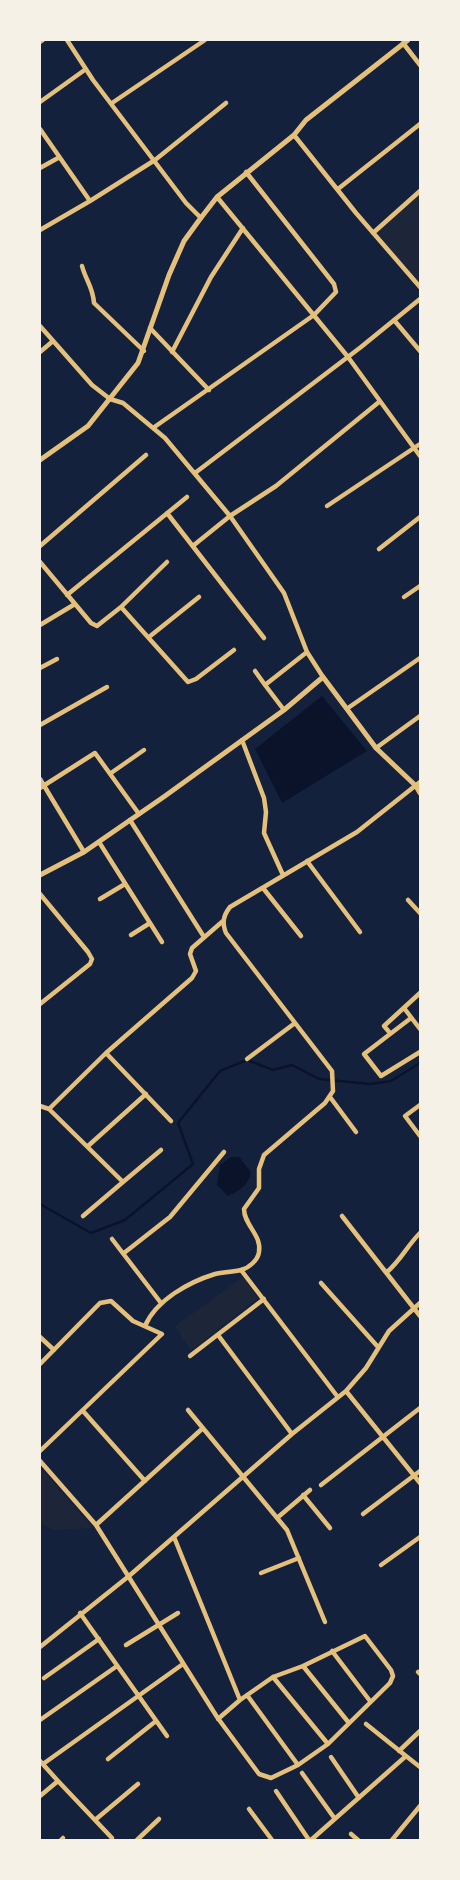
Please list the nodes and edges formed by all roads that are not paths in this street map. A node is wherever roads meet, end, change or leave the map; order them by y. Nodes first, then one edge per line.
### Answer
1 (67, 40) edge
2 (205, 40) edge
3 (405, 42) edge
4 (420, 65) edge
5 (86, 69) junction
6 (40, 102) edge
7 (112, 103) junction
8 (226, 103) dead end
9 (420, 124) edge
10 (40, 129) edge
11 (294, 134) junction
12 (58, 158) junction
13 (155, 160) junction
14 (40, 168) edge
15 (246, 172) junction
16 (338, 189) junction
17 (420, 191) edge
18 (217, 197) junction
19 (90, 201) junction
20 (201, 218) junction
21 (243, 228) junction
22 (40, 230) edge
23 (373, 233) junction
24 (82, 266) dead end
25 (420, 287) edge
26 (420, 299) edge
27 (314, 315) junction
28 (394, 320) junction
29 (40, 326) edge
30 (150, 328) junction
31 (54, 341) junction
32 (144, 351) junction
33 (420, 351) edge
34 (40, 352) edge
35 (172, 352) junction
36 (348, 357) junction
37 (209, 390) junction
38 (110, 398) junction
39 (379, 402) junction
40 (153, 428) junction
41 (420, 444) edge
42 (414, 447) junction
43 (146, 455) dead end
44 (420, 456) edge
45 (40, 460) edge
46 (195, 473) junction
47 (186, 498) dead end
48 (328, 506) dead end
49 (167, 514) junction
50 (230, 516) junction
51 (420, 517) edge
52 (194, 545) junction
53 (40, 546) edge
54 (379, 549) dead end
55 (40, 562) edge
56 (167, 562) dead end
57 (420, 586) edge
58 (67, 595) junction
59 (199, 597) dead end
60 (404, 597) dead end
61 (75, 604) junction
62 (121, 607) junction
63 (40, 625) edge
64 (149, 637) junction
65 (264, 638) dead end
66 (234, 650) dead end
67 (308, 652) junction
68 (420, 658) edge
69 (57, 659) dead end
70 (40, 668) edge
71 (255, 671) dead end
72 (323, 676) junction
73 (265, 685) junction
74 (107, 687) dead end
75 (348, 708) junction
76 (284, 710) junction
77 (420, 716) edge
78 (40, 725) edge
79 (242, 740) junction
80 (376, 748) junction
81 (144, 750) dead end
82 (111, 773) junction
83 (40, 778) edge
84 (418, 784) edge
85 (42, 787) edge
86 (420, 793) edge
87 (139, 814) junction
88 (130, 820) junction
89 (99, 842) junction
90 (84, 852) junction
91 (307, 861) junction
92 (40, 875) edge
93 (283, 875) junction
94 (125, 884) junction
95 (262, 888) junction
96 (40, 894) edge
97 (100, 899) dead end
98 (408, 900) dead end
99 (420, 913) edge
100 (223, 922) junction
101 (150, 923) junction
102 (360, 932) dead end
103 (132, 935) dead end
104 (301, 936) dead end
105 (204, 937) junction
106 (162, 942) dead end
107 (420, 994) edge
108 (40, 1004) edge
109 (404, 1008) junction
110 (411, 1018) junction
111 (295, 1023) junction
112 (420, 1029) edge
113 (390, 1033) junction
114 (420, 1052) edge
115 (106, 1053) junction
116 (247, 1059) dead end
117 (146, 1094) junction
118 (330, 1097) junction
119 (40, 1106) edge
120 (420, 1106) edge
121 (49, 1109) junction
122 (171, 1121) dead end
123 (356, 1132) dead end
124 (420, 1136) edge
125 (88, 1146) junction
126 (161, 1150) dead end
127 (224, 1152) dead end
128 (123, 1182) junction
129 (83, 1216) dead end
130 (342, 1216) dead end
131 (420, 1233) edge
132 (112, 1239) dead end
133 (124, 1253) junction
134 (241, 1270) junction
135 (386, 1270) junction
136 (322, 1283) dead end
137 (264, 1299) junction
138 (161, 1303) junction
139 (420, 1303) edge
140 (414, 1308) junction
141 (420, 1316) edge
142 (145, 1326) junction
143 (218, 1335) junction
144 (40, 1336) edge
145 (378, 1347) junction
146 (54, 1350) junction
147 (190, 1356) dead end
148 (40, 1364) edge
149 (346, 1391) junction
150 (337, 1396) junction
151 (420, 1408) edge
152 (188, 1410) dead end
153 (83, 1411) junction
154 (203, 1428) junction
155 (292, 1434) junction
156 (383, 1437) junction
157 (40, 1451) edge
158 (40, 1461) edge
159 (420, 1471) edge
160 (414, 1476) junction
161 (243, 1478) junction
162 (145, 1481) junction
163 (420, 1483) edge
164 (321, 1485) dead end
165 (310, 1490) dead end
166 (303, 1495) junction
167 (363, 1514) dead end
168 (277, 1518) junction
169 (96, 1525) junction
170 (330, 1528) dead end
171 (174, 1537) junction
172 (420, 1537) edge
173 (298, 1558) junction
174 (380, 1565) dead end
175 (261, 1573) dead end
176 (129, 1576) junction
177 (80, 1613) junction
178 (178, 1613) dead end
179 (325, 1622) dead end
180 (159, 1624) junction
181 (99, 1639) junction
182 (126, 1645) dead end
183 (40, 1647) edge
184 (332, 1651) junction
185 (183, 1664) junction
186 (117, 1666) junction
187 (303, 1666) junction
188 (273, 1677) junction
189 (44, 1678) dead end
190 (138, 1695) junction
191 (246, 1695) junction
192 (240, 1700) junction
193 (370, 1701) junction
194 (217, 1718) junction
195 (40, 1720) edge
196 (156, 1720) junction
197 (349, 1723) junction
198 (366, 1724) dead end
199 (420, 1731) edge
200 (167, 1736) dead end
201 (328, 1744) junction
202 (399, 1751) junction
203 (406, 1756) junction
204 (331, 1757) dead end
205 (108, 1759) dead end
206 (41, 1763) edge
207 (298, 1765) junction
208 (420, 1766) edge
209 (302, 1773) dead end
210 (58, 1780) junction
211 (138, 1784) dead end
212 (276, 1791) dead end
213 (40, 1796) edge
214 (359, 1798) junction
215 (420, 1806) edge
216 (249, 1809) dead end
217 (159, 1819) dead end
218 (95, 1820) junction
219 (335, 1820) junction
220 (351, 1834) dead end
221 (112, 1838) dead end
222 (137, 1840) edge
223 (272, 1840) edge
224 (310, 1840) edge
225 (358, 1840) edge
226 (392, 1840) edge

1 - 5 street
2 - 7 street
3 - 4 street
3 - 11 street
5 - 6 street
5 - 7 street
7 - 13 street
8 - 13 street
9 - 16 street
10 - 12 street
11 - 15 street
11 - 16 street
12 - 14 street
12 - 19 street
13 - 19 street
13 - 20 street
15 - 18 street
15 - 27 street
16 - 23 street
17 - 23 street
18 - 20 street
18 - 21 street
19 - 22 street
20 - 30 street
21 - 27 street
21 - 35 street
23 - 25 street
24 - 32 street
26 - 28 street
27 - 36 street
27 - 37 street
28 - 33 street
28 - 36 street
29 - 31 street
30 - 32 street
30 - 35 street
31 - 34 street
31 - 38 street
32 - 38 street
35 - 37 street
36 - 39 street
36 - 46 street
37 - 40 street
38 - 40 street
38 - 45 street
39 - 42 street
39 - 50 street
40 - 46 street
41 - 42 street
42 - 44 street
42 - 48 street
43 - 53 street
46 - 50 street
47 - 49 street
49 - 52 street
49 - 58 street
50 - 52 street
50 - 67 street
51 - 54 street
52 - 65 street
55 - 58 street
56 - 62 street
57 - 60 street
58 - 61 street
59 - 64 street
61 - 62 street
61 - 63 street
62 - 64 street
64 - 66 street
67 - 72 street
67 - 73 street
68 - 75 street
69 - 70 street
71 - 73 street
72 - 75 street
72 - 76 street
73 - 76 street
74 - 78 street
75 - 80 street
76 - 79 street
77 - 80 street
79 - 87 street
79 - 93 street
80 - 84 street
81 - 82 street
82 - 85 street
82 - 87 street
83 - 85 street
84 - 86 street
84 - 91 street
85 - 90 street
87 - 88 street
88 - 89 street
88 - 105 street
89 - 90 street
89 - 94 street
90 - 92 street
91 - 93 street
91 - 102 street
93 - 95 street
94 - 97 street
94 - 101 street
95 - 100 street
95 - 104 street
96 - 108 street
98 - 99 street
100 - 105 street
100 - 111 street
101 - 103 street
101 - 106 street
105 - 115 street
107 - 109 street
109 - 110 street
109 - 113 street
110 - 112 street
110 - 113 street
111 - 116 street
111 - 118 street
113 - 114 street
115 - 117 street
115 - 121 street
117 - 122 street
117 - 125 street
118 - 123 street
118 - 134 street
119 - 121 street
120 - 124 street
121 - 125 street
125 - 128 street
126 - 128 street
127 - 133 street
128 - 129 street
130 - 135 street
131 - 135 street
132 - 133 street
133 - 138 street
134 - 137 street
134 - 138 street
135 - 140 street
136 - 145 street
137 - 143 street
137 - 150 street
138 - 142 street
139 - 140 street
140 - 141 street
140 - 145 street
142 - 146 street
142 - 153 street
143 - 147 street
143 - 155 street
144 - 146 street
145 - 149 street
146 - 148 street
149 - 150 street
149 - 156 street
150 - 155 street
151 - 156 street
152 - 154 street
153 - 157 street
153 - 162 street
154 - 161 street
154 - 162 street
155 - 161 street
156 - 160 street
156 - 164 street
158 - 169 street
159 - 160 street
160 - 163 street
160 - 167 street
161 - 168 street
161 - 171 street
162 - 169 street
165 - 166 street
166 - 168 street
166 - 170 street
168 - 173 street
169 - 176 street
171 - 176 street
171 - 192 street
172 - 174 street
173 - 175 street
173 - 179 street
176 - 177 street
176 - 180 street
177 - 181 street
177 - 183 street
178 - 180 street
180 - 182 street
180 - 185 street
181 - 186 street
181 - 189 street
184 - 187 street
184 - 193 street
184 - 193 street
185 - 190 street
185 - 194 street
186 - 190 street
186 - 195 street
187 - 188 street
187 - 197 street
188 - 191 street
188 - 201 street
190 - 196 street
190 - 206 street
191 - 192 street
191 - 207 street
192 - 194 street
193 - 197 street
194 - 207 street
196 - 200 street
196 - 205 street
197 - 201 street
198 - 202 street
199 - 202 street
201 - 207 street
202 - 203 street
203 - 208 street
203 - 214 street
204 - 214 street
206 - 210 street
209 - 219 street
210 - 213 street
210 - 218 street
211 - 218 street
212 - 224 street
214 - 219 street
215 - 226 street
216 - 223 street
217 - 222 street
218 - 221 street
219 - 224 street
220 - 225 street

